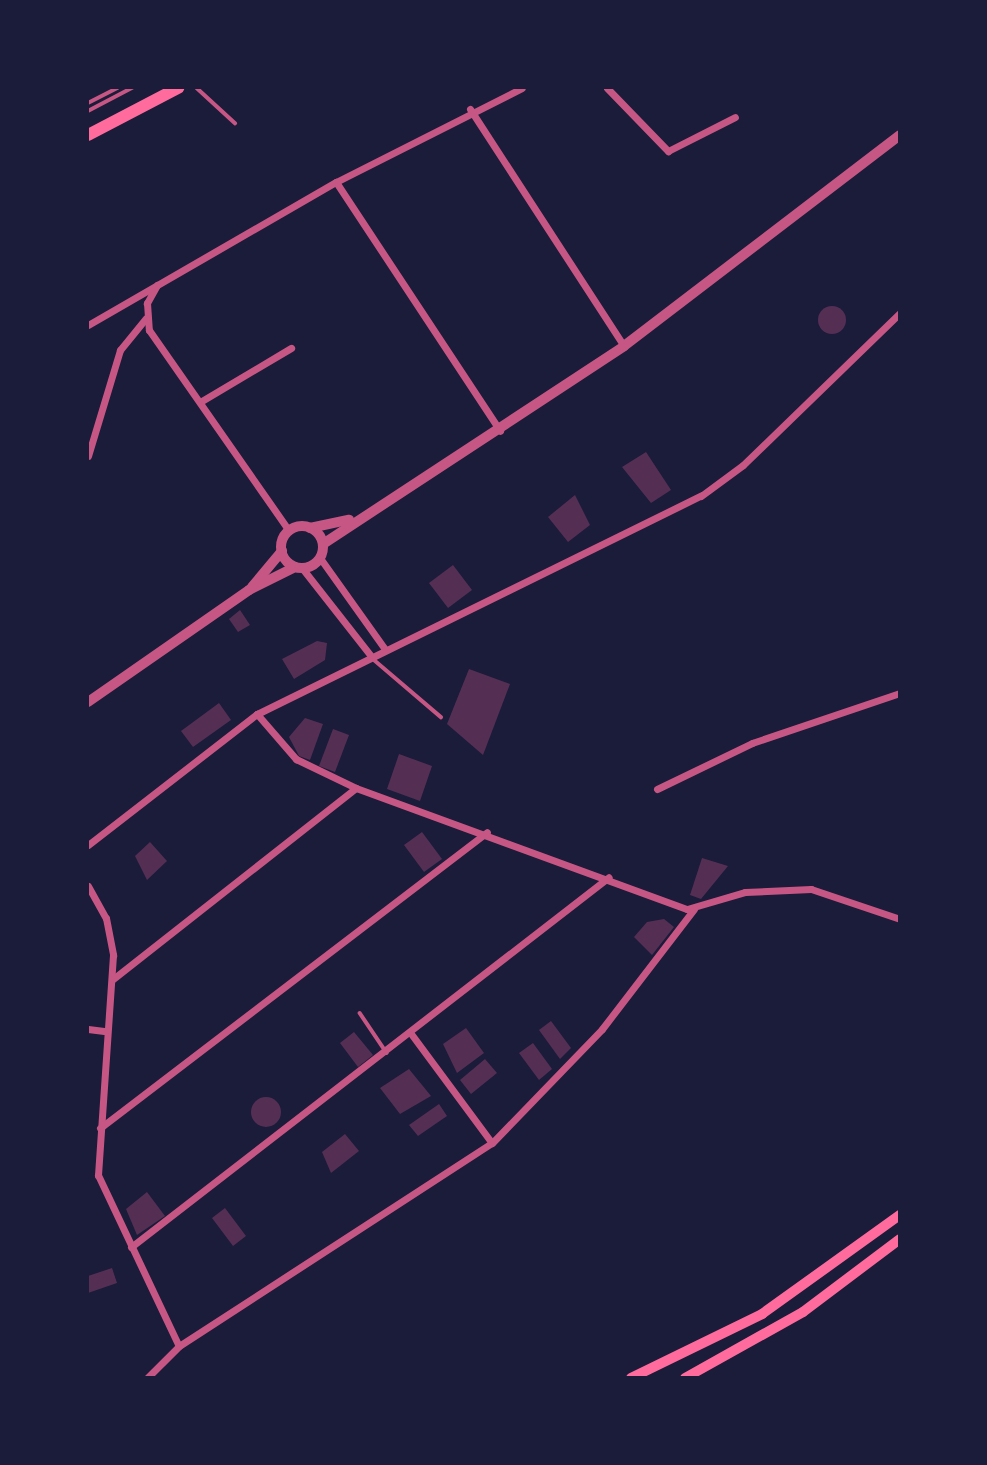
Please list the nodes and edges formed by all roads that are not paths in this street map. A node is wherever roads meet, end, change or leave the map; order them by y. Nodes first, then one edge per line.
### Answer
1 (117, 88) edge
2 (132, 88) edge
3 (178, 88) edge
4 (197, 88) edge
5 (522, 88) edge
6 (607, 88) edge
7 (88, 103) edge
8 (470, 109) junction
9 (88, 111) edge
10 (735, 117) dead end
11 (235, 123) dead end
12 (88, 135) edge
13 (900, 135) edge
14 (336, 183) junction
15 (163, 278) junction
16 (900, 313) edge
17 (146, 318) junction
18 (88, 325) edge
19 (624, 346) junction
20 (292, 348) dead end
21 (200, 402) junction
22 (500, 432) junction
23 (88, 456) edge
24 (354, 519) junction
25 (310, 528) junction
26 (289, 531) junction
27 (323, 544) junction
28 (282, 551) junction
29 (320, 558) junction
30 (299, 568) junction
31 (249, 590) junction
32 (385, 649) junction
33 (371, 656) junction
34 (900, 694) edge
35 (88, 702) edge
36 (257, 714) junction
37 (441, 717) dead end
38 (355, 788) junction
39 (657, 789) dead end
40 (487, 832) junction
41 (88, 845) edge
42 (609, 877) junction
43 (88, 886) edge
44 (694, 909) junction
45 (900, 919) edge
46 (113, 979) junction
47 (360, 1013) dead end
48 (88, 1029) edge
49 (104, 1031) junction
50 (412, 1035) junction
51 (387, 1053) junction
52 (100, 1128) junction
53 (492, 1143) junction
54 (900, 1215) edge
55 (900, 1239) edge
56 (131, 1247) junction
57 (179, 1346) junction
58 (147, 1377) edge
59 (631, 1377) edge
60 (685, 1377) edge

1 - 7 lane
2 - 9 lane
3 - 12 highway
4 - 11 lane
5 - 8 street
6 - 10 street
8 - 14 street
8 - 19 street
13 - 19 street
14 - 15 street
14 - 22 street
15 - 17 street
15 - 18 street
16 - 32 street
17 - 21 street
17 - 23 street
19 - 22 street
20 - 21 street
21 - 26 street
22 - 24 street
24 - 25 street
24 - 27 street
25 - 26 street
25 - 27 street
26 - 28 street
27 - 29 street
28 - 30 street
28 - 31 street
29 - 30 street
29 - 32 street
30 - 31 street
30 - 33 street
31 - 35 street
32 - 33 street
33 - 36 street
33 - 37 lane
34 - 39 street
36 - 38 street
36 - 41 street
38 - 40 street
38 - 46 street
40 - 42 street
40 - 52 street
42 - 44 street
42 - 50 street
43 - 46 street
44 - 45 street
44 - 53 street
46 - 49 street
47 - 51 lane
48 - 49 street
49 - 52 street
50 - 51 street
50 - 53 street
51 - 56 street
52 - 56 street
53 - 57 street
54 - 59 main road
55 - 60 main road
56 - 57 street
57 - 58 street

